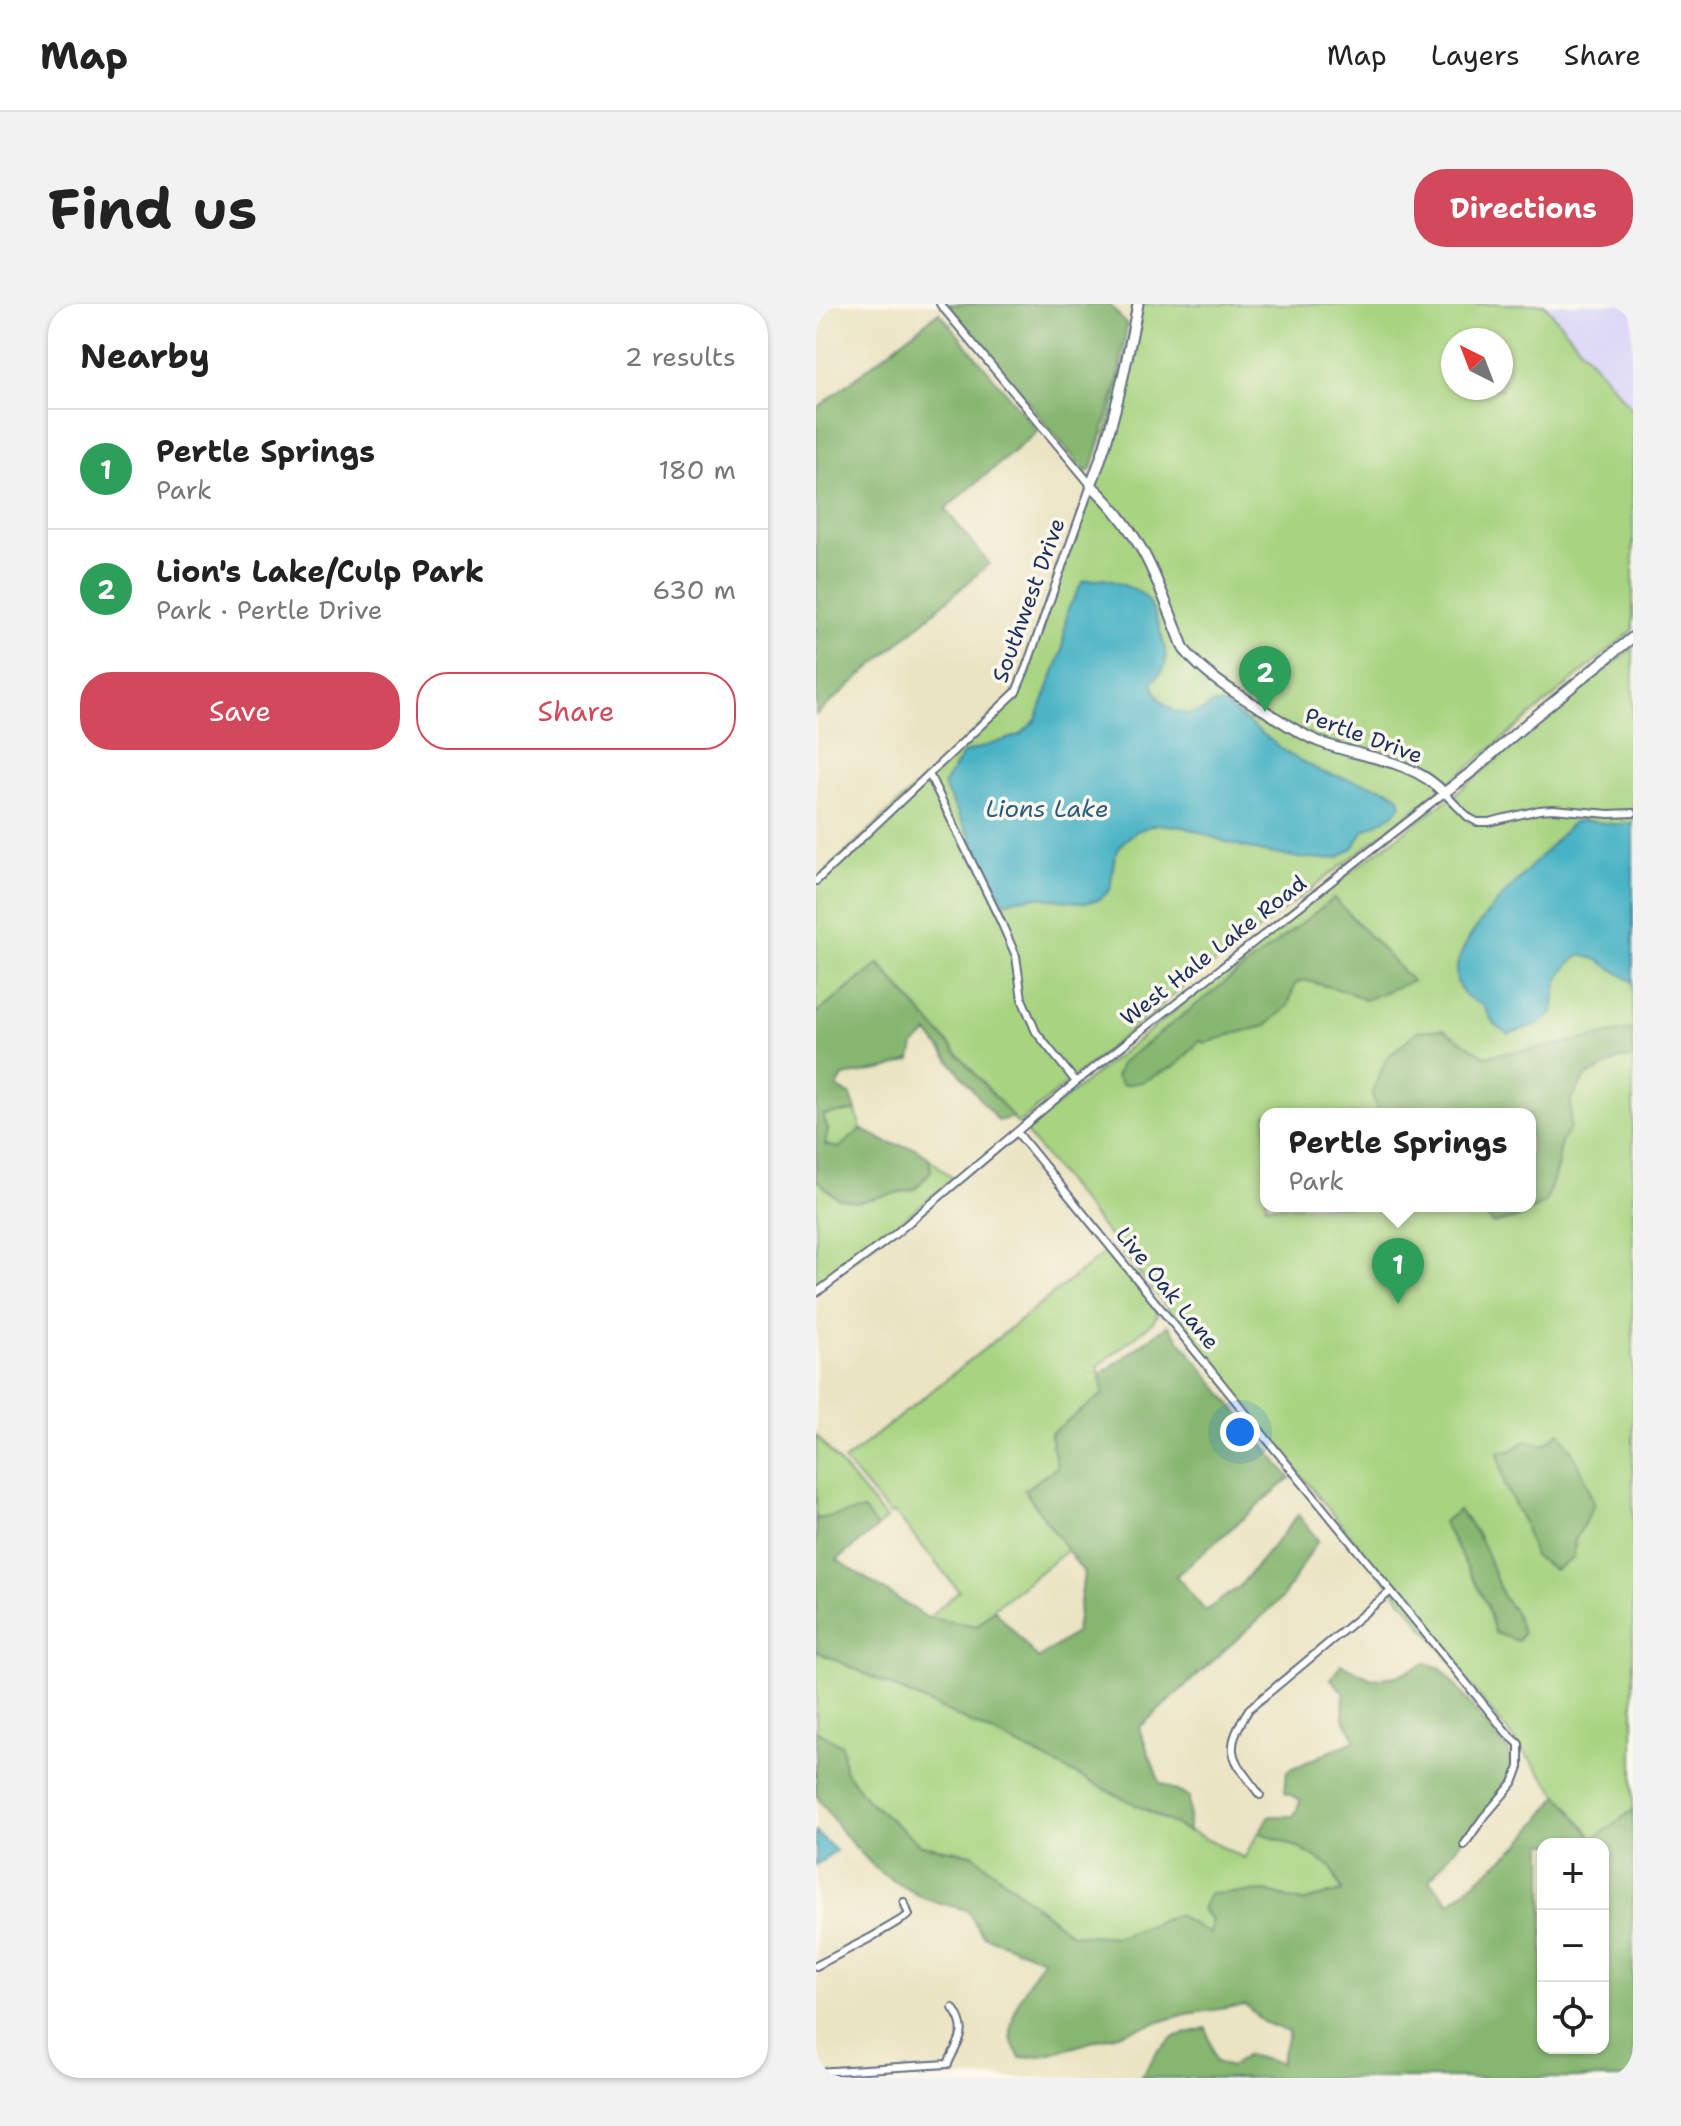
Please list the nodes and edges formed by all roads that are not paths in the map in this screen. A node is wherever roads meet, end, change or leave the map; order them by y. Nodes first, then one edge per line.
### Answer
1 (940, 304) edge
2 (1138, 304) edge
3 (1091, 485) junction
4 (1633, 637) edge
5 (929, 774) junction
6 (1444, 793) junction
7 (1633, 813) edge
8 (816, 881) edge
9 (1076, 1082) junction
10 (1017, 1132) junction
11 (816, 1293) edge
12 (1391, 1591) junction
13 (1260, 1795) dead end
14 (1464, 1845) dead end
15 (904, 1902) dead end
16 (816, 1966) edge
17 (953, 2008) dead end
18 (816, 2072) edge

1 - 3 street
2 - 3 street, Southwest Drive
3 - 5 street, Southwest Drive
3 - 6 street, Pertle Drive
4 - 6 street, West Hale Lake Road
5 - 8 street, Southwest Drive
5 - 9 street
6 - 7 street, Pertle Drive
6 - 9 street, West Hale Lake Road
9 - 10 street, West Hale Lake Road
10 - 11 street, West Hale Lake Road
10 - 12 street, Live Oak Lane
12 - 13 street
12 - 14 street, Live Oak Lane
15 - 16 street
17 - 18 street

